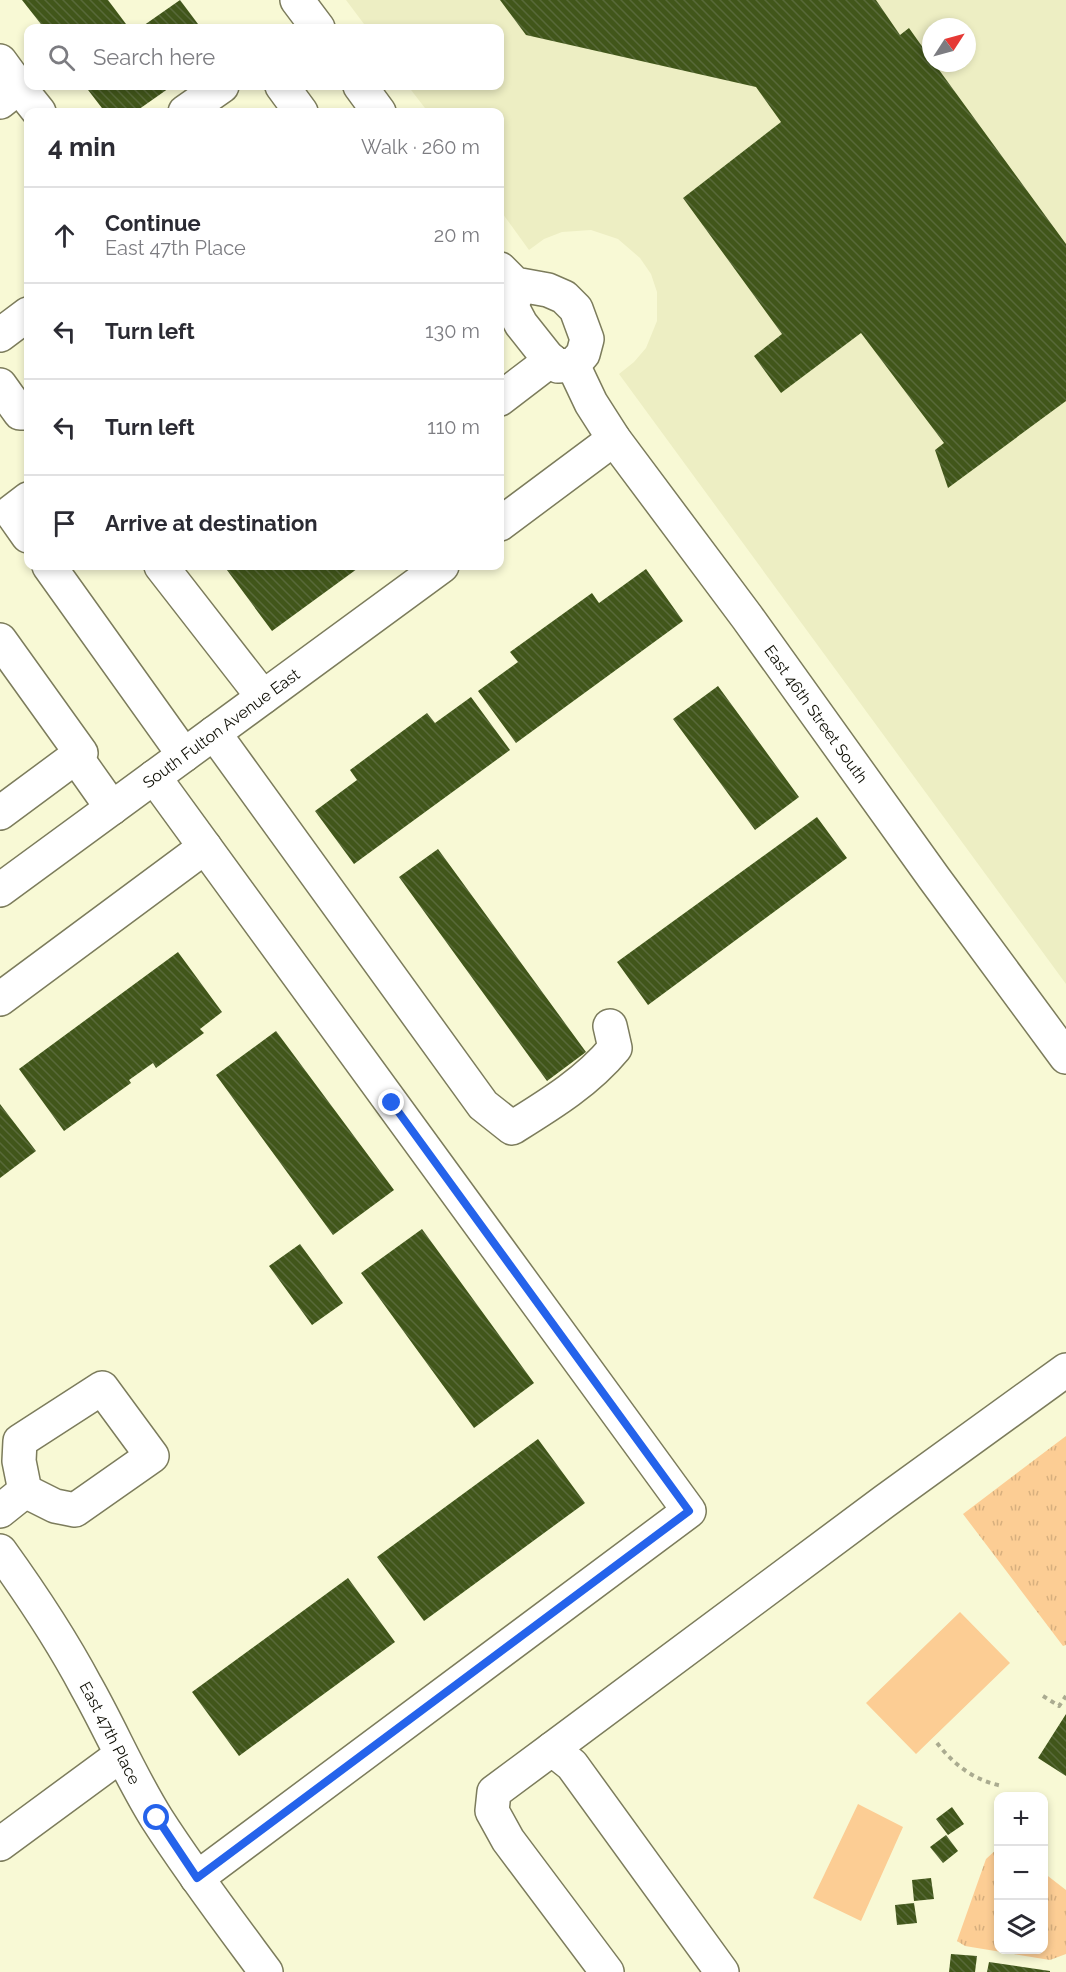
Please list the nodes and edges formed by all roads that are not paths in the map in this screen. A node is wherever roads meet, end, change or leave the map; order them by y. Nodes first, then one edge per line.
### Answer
1 (0, 60) edge
2 (216, 90) edge
3 (285, 90) edge
4 (363, 90) edge
5 (20, 101) edge
6 (191, 108) edge
7 (298, 108) edge
8 (376, 108) edge
9 (507, 277) edge
10 (24, 317) edge
11 (0, 335) edge
12 (562, 363) junction
13 (0, 385) edge
14 (504, 397) edge
15 (24, 412) edge
16 (614, 439) junction
17 (24, 502) edge
18 (504, 521) edge
19 (24, 530) edge
20 (52, 570) edge
21 (164, 570) edge
22 (437, 570) edge
23 (0, 640) edge
24 (263, 697) junction
25 (214, 733) junction
26 (184, 755) junction
27 (76, 757) junction
28 (154, 777) junction
29 (112, 808) junction
30 (0, 813) edge
31 (205, 847) junction
32 (0, 890) edge
33 (0, 999) edge
34 (610, 1026) dead end
35 (1066, 1057) edge
36 (1066, 1370) edge
37 (3, 1562) edge
38 (552, 1749) junction
39 (121, 1755) junction
40 (0, 1844) edge
41 (197, 1878) junction
42 (266, 1972) edge
43 (607, 1972) edge
44 (722, 1972) edge

1 - 5 street
2 - 6 street
3 - 7 street
4 - 8 street
9 - 12 street, East 46th Street South
9 - 12 street, East 46th Street South
10 - 11 street
12 - 14 street
12 - 16 street, East 46th Street South
13 - 15 street
16 - 18 street
16 - 35 street, East 46th Street South
17 - 19 street
20 - 26 street
21 - 24 street
22 - 24 street, South Fulton Avenue East
23 - 27 street
24 - 25 street, South Fulton Avenue East
25 - 26 street, South Fulton Avenue East
25 - 34 street
26 - 28 street, South Fulton Avenue East
27 - 29 street
27 - 30 street
28 - 29 street, South Fulton Avenue East
28 - 31 street
29 - 32 street, South Fulton Avenue East
31 - 33 street
31 - 41 street
36 - 38 street
37 - 39 street, East 47th Place
38 - 43 street
38 - 44 street
39 - 40 street
39 - 41 street, East 47th Place
41 - 42 street, East 47th Place

